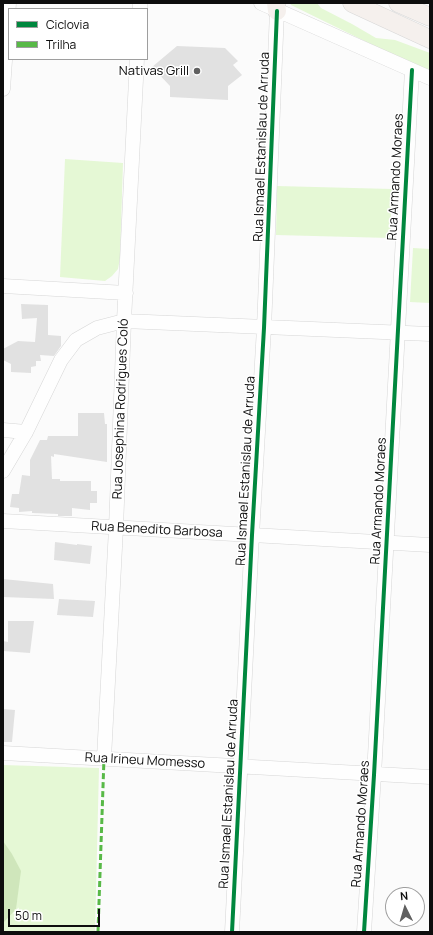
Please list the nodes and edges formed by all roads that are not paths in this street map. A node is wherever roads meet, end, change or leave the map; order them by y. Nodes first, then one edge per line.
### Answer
1 (261, 3) edge
2 (352, 3) edge
3 (398, 3) edge
4 (276, 7) edge
5 (430, 16) edge
6 (8, 17) edge
7 (430, 39) edge
8 (137, 60) edge
9 (412, 70) junction
10 (430, 78) edge
11 (3, 89) edge
12 (3, 286) edge
13 (126, 293) junction
14 (124, 321) junction
15 (264, 328) junction
16 (398, 333) junction
17 (430, 334) edge
18 (3, 430) edge
19 (26, 432) junction
20 (3, 471) edge
21 (3, 521) edge
22 (116, 528) junction
23 (252, 534) junction
24 (387, 543) junction
25 (430, 545) edge
26 (3, 753) edge
27 (104, 758) junction
28 (240, 767) junction
29 (374, 775) junction
30 (430, 778) edge
31 (232, 932) edge
32 (364, 932) edge

1 - 4 street
2 - 7 main road
3 - 5 main road
4 - 9 street
4 - 15 street, Rua Ismael Estanislau de Arruda
6 - 11 street
8 - 13 street, Rua Josephina Rodrigues Coló
9 - 10 street
9 - 16 street, Rua Armando Moraes
12 - 13 street
13 - 14 street, Rua Josephina Rodrigues Coló
14 - 15 street
14 - 19 street
14 - 22 street, Rua Josephina Rodrigues Coló
15 - 16 street
15 - 23 street, Rua Ismael Estanislau de Arruda
16 - 17 street
16 - 24 street, Rua Armando Moraes
18 - 19 street
19 - 20 street
21 - 22 street, Rua Benedito Barbosa
22 - 23 street, Rua Benedito Barbosa
22 - 27 street, Rua Josephina Rodrigues Coló
23 - 24 street, Rua Benedito Barbosa
23 - 28 street, Rua Ismael Estanislau de Arruda
24 - 25 street, Rua Benedito Barbosa
24 - 29 street, Rua Armando Moraes
26 - 27 street, Rua Irineu Momesso
27 - 28 street, Rua Irineu Momesso
28 - 29 street, Rua Irineu Momesso
28 - 31 street, Rua Ismael Estanislau de Arruda
29 - 30 street, Rua Irineu Momesso
29 - 32 street, Rua Armando Moraes

